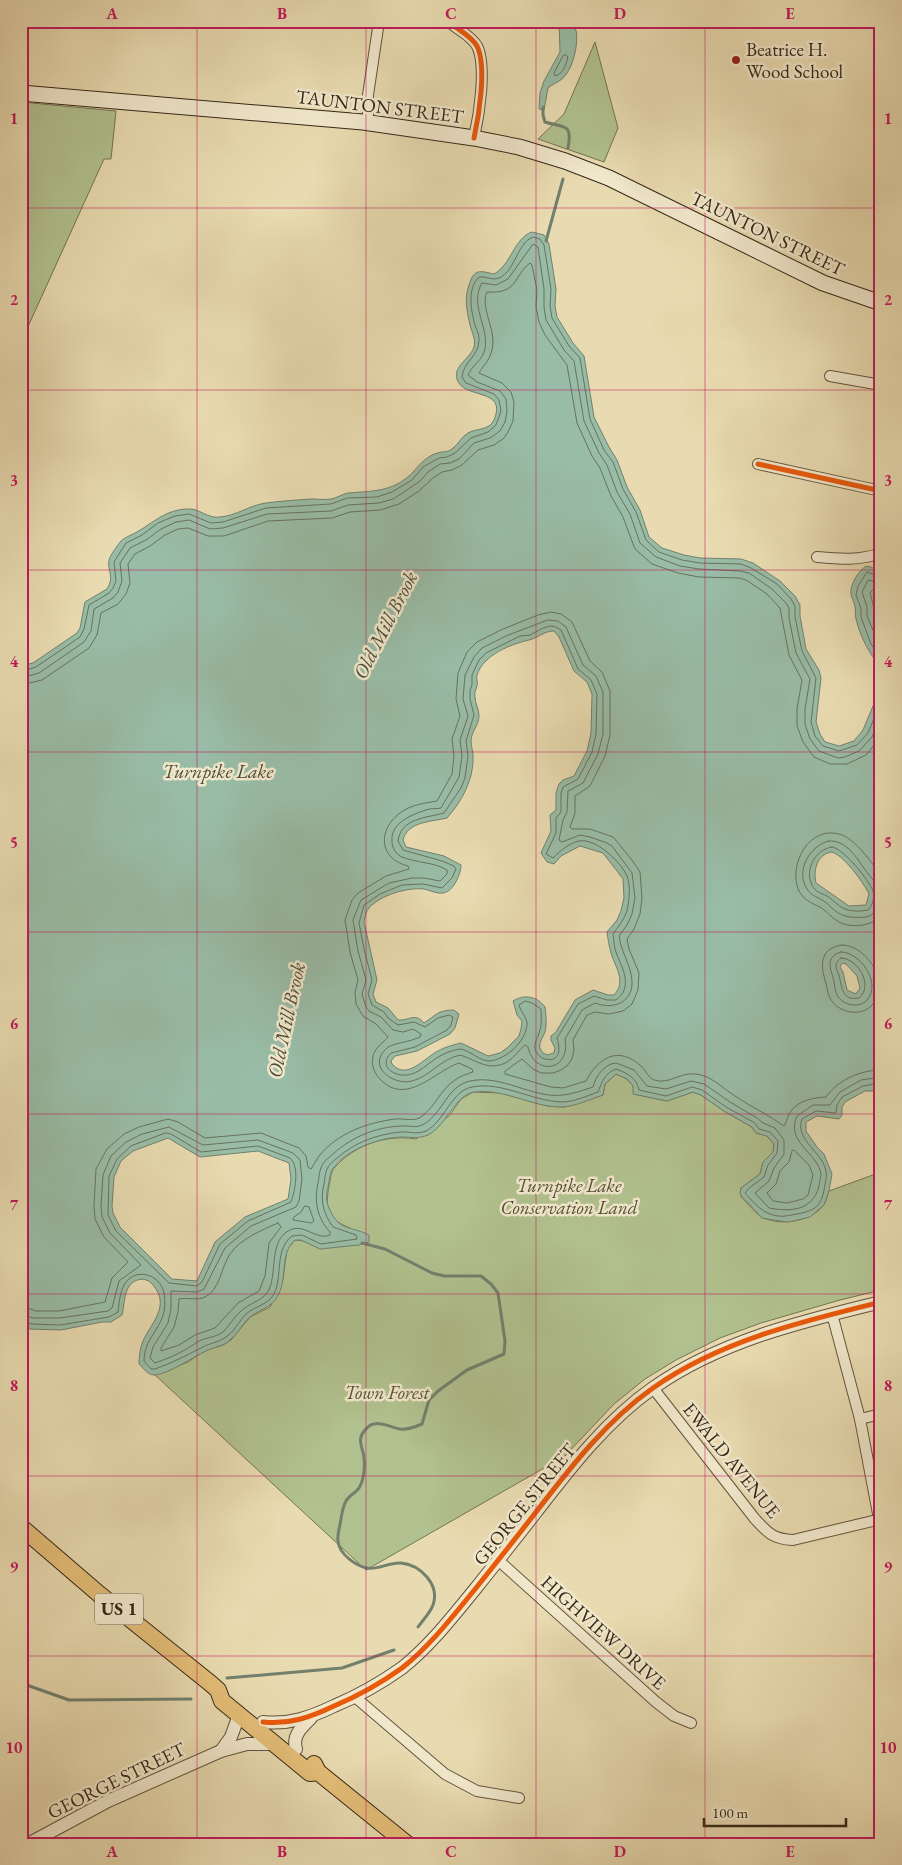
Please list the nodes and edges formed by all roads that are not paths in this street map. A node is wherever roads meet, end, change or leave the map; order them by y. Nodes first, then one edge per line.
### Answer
1 (379, 21) edge
2 (448, 21) edge
3 (21, 93) edge
4 (368, 124) junction
5 (474, 138) junction
6 (881, 303) edge
7 (830, 376) dead end
8 (881, 385) edge
9 (758, 464) dead end
10 (881, 491) edge
11 (881, 553) edge
12 (817, 557) dead end
13 (881, 1302) edge
14 (832, 1314) junction
15 (652, 1388) junction
16 (881, 1414) edge
17 (860, 1419) junction
18 (880, 1519) edge
19 (21, 1527) edge
20 (498, 1560) junction
21 (218, 1690) junction
22 (355, 1697) junction
23 (239, 1715) junction
24 (313, 1716) junction
25 (263, 1722) junction
26 (691, 1723) dead end
27 (274, 1744) junction
28 (296, 1749) junction
29 (221, 1750) junction
30 (318, 1772) junction
31 (519, 1798) dead end
32 (28, 1844) edge
33 (407, 1844) edge

1 - 4 street
2 - 5 street
3 - 4 main road, TAUNTON STREET
4 - 5 main road, TAUNTON STREET
5 - 6 main road, TAUNTON STREET
7 - 8 street
9 - 10 street
11 - 12 street
13 - 14 street, GEORGE STREET
14 - 15 street, GEORGE STREET
14 - 17 street
15 - 18 street, EWALD AVENUE
15 - 20 street, GEORGE STREET
16 - 17 street
17 - 18 street
19 - 21 main road, US 1
20 - 22 street, GEORGE STREET
20 - 26 street, HIGHVIEW DRIVE
21 - 23 main road, US 1
21 - 25 main road, US 1
22 - 24 street, GEORGE STREET
22 - 31 street
23 - 27 main road, US 1
23 - 29 street
24 - 25 street, GEORGE STREET
24 - 28 street, GEORGE STREET
25 - 28 main road, US 1
27 - 29 street, GEORGE STREET
27 - 30 main road, US 1
28 - 30 main road, US 1
29 - 32 street, GEORGE STREET
30 - 33 main road, US 1

